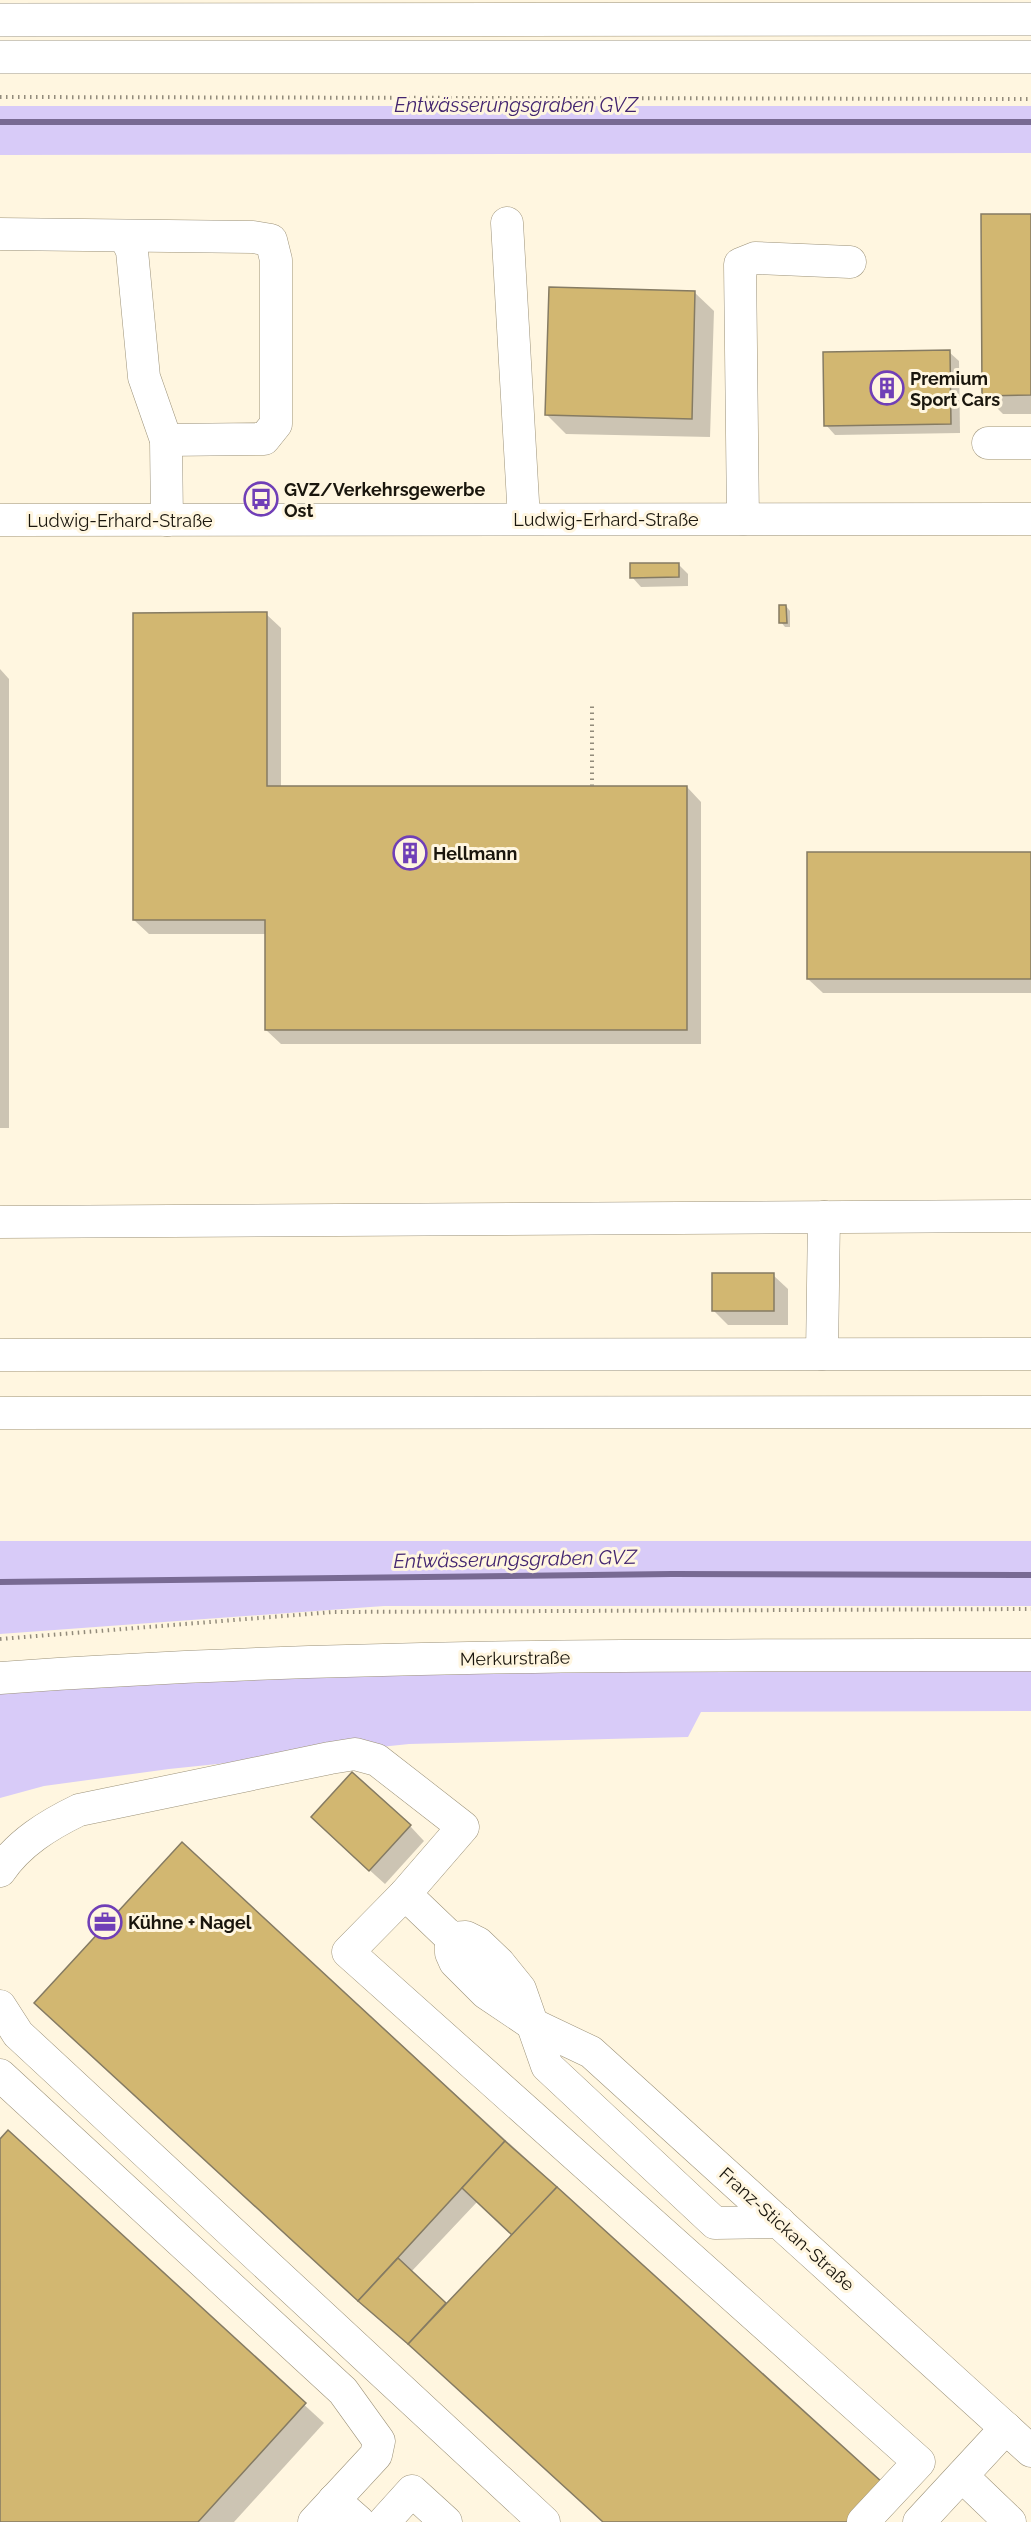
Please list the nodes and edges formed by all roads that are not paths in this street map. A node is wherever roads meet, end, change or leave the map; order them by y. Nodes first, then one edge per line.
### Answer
1 (1031, 19) edge
2 (0, 20) edge
3 (0, 57) edge
4 (1031, 57) edge
5 (507, 223) dead end
6 (0, 234) edge
7 (125, 236) junction
8 (850, 262) dead end
9 (166, 440) junction
10 (988, 443) dead end
11 (1031, 443) edge
12 (524, 519) junction
13 (743, 519) junction
14 (1031, 519) edge
15 (0, 520) edge
16 (167, 520) junction
17 (1031, 1216) edge
18 (824, 1217) junction
19 (0, 1222) edge
20 (822, 1354) junction
21 (1031, 1354) edge
22 (0, 1355) edge
23 (1031, 1412) edge
24 (0, 1413) edge
25 (1031, 1655) edge
26 (0, 1677) edge
27 (0, 1871) edge
28 (405, 1894) junction
29 (0, 2006) edge
30 (532, 2024) junction
31 (0, 2075) edge
32 (779, 2222) junction
33 (1006, 2428) junction
34 (1031, 2451) edge
35 (962, 2476) junction
36 (324, 2511) edge
37 (359, 2522) edge
38 (384, 2522) edge
39 (446, 2522) edge
40 (544, 2522) edge
41 (863, 2522) edge
42 (919, 2522) edge
43 (1010, 2522) edge

1 - 2 highway
3 - 4 highway
5 - 12 street
6 - 7 street
7 - 9 street
7 - 9 street
8 - 13 street
9 - 16 street
10 - 11 street
12 - 13 street, Ludwig-Erhard-Straße
12 - 16 street, Ludwig-Erhard-Straße
13 - 14 street, Ludwig-Erhard-Straße
15 - 16 street, Ludwig-Erhard-Straße
17 - 18 street
18 - 19 street
18 - 20 street
20 - 21 street
20 - 22 street
23 - 24 street
25 - 26 street, Merkurstraße
27 - 28 street
28 - 30 street
28 - 41 street
29 - 40 street
30 - 32 street, Franz-Stickan-Straße
30 - 32 street
31 - 36 street
32 - 33 street, Franz-Stickan-Straße
33 - 34 street, Franz-Stickan-Straße
33 - 35 street
35 - 42 street
35 - 43 street
36 - 37 street
38 - 39 street

